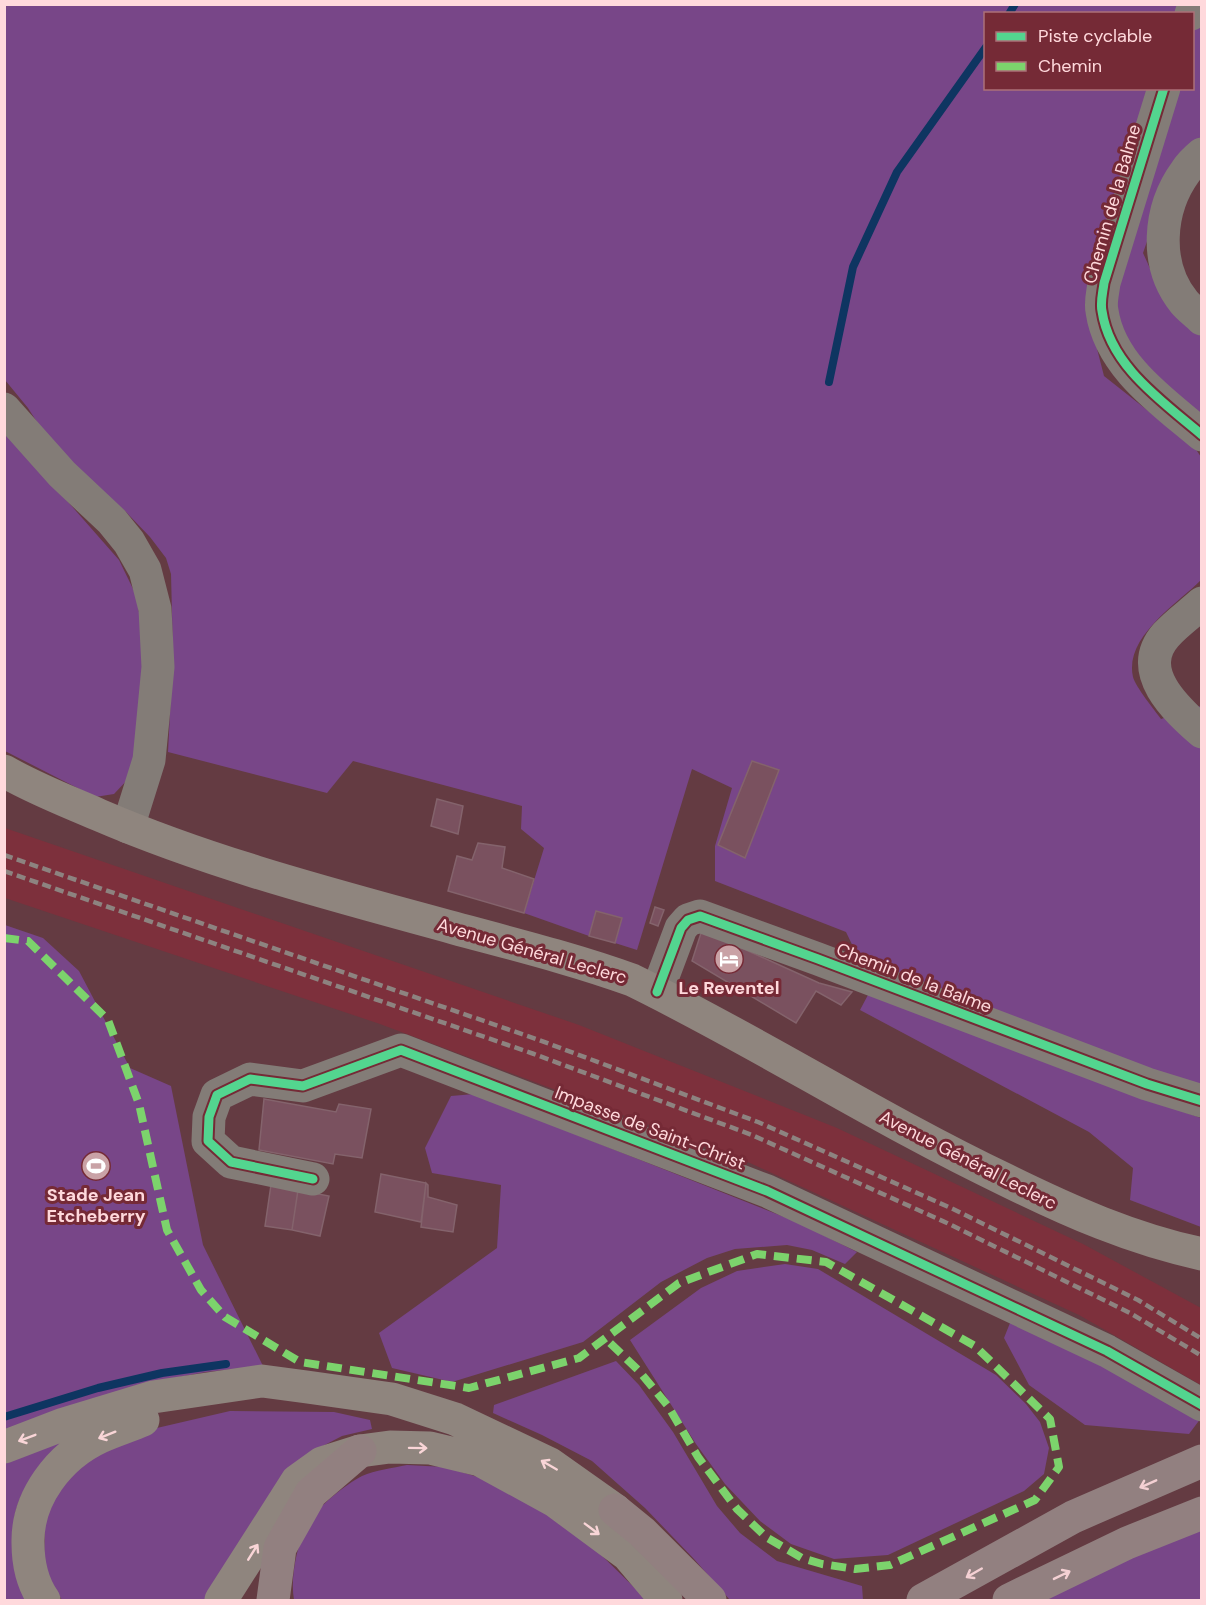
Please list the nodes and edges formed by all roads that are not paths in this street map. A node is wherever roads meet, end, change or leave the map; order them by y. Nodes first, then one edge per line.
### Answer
1 (1163, 90) edge
2 (1202, 154) edge
3 (1202, 319) edge
4 (4, 409) edge
5 (1202, 435) edge
6 (1201, 605) edge
7 (1202, 732) edge
8 (4, 771) edge
9 (128, 827) junction
10 (657, 992) junction
11 (1202, 1101) edge
12 (313, 1179) dead end
13 (1202, 1254) edge
14 (392, 1399) junction
15 (1202, 1405) edge
16 (4, 1447) edge
17 (360, 1451) junction
18 (1202, 1461) edge
19 (615, 1510) junction
20 (1202, 1513) edge
21 (44, 1600) edge
22 (221, 1600) edge
23 (273, 1600) edge
24 (666, 1600) edge
25 (695, 1600) edge
26 (710, 1600) edge
27 (923, 1600) edge
28 (1009, 1600) edge

1 - 5 street, Chemin de la Balme
2 - 3 street
4 - 9 street
6 - 7 street
8 - 9 main road, Avenue Général Leclerc
9 - 10 main road, Avenue Général Leclerc
10 - 11 street, Chemin de la Balme
10 - 13 main road, Avenue Général Leclerc
12 - 15 street, Impasse de Saint-Christ
14 -> 16 main road
19 -> 14 main road
14 -> 21 main road
22 -> 17 main road
17 - 23 highway
17 -> 24 main road
18 -> 27 highway
19 - 25 main road
19 - 26 highway
28 -> 20 highway

